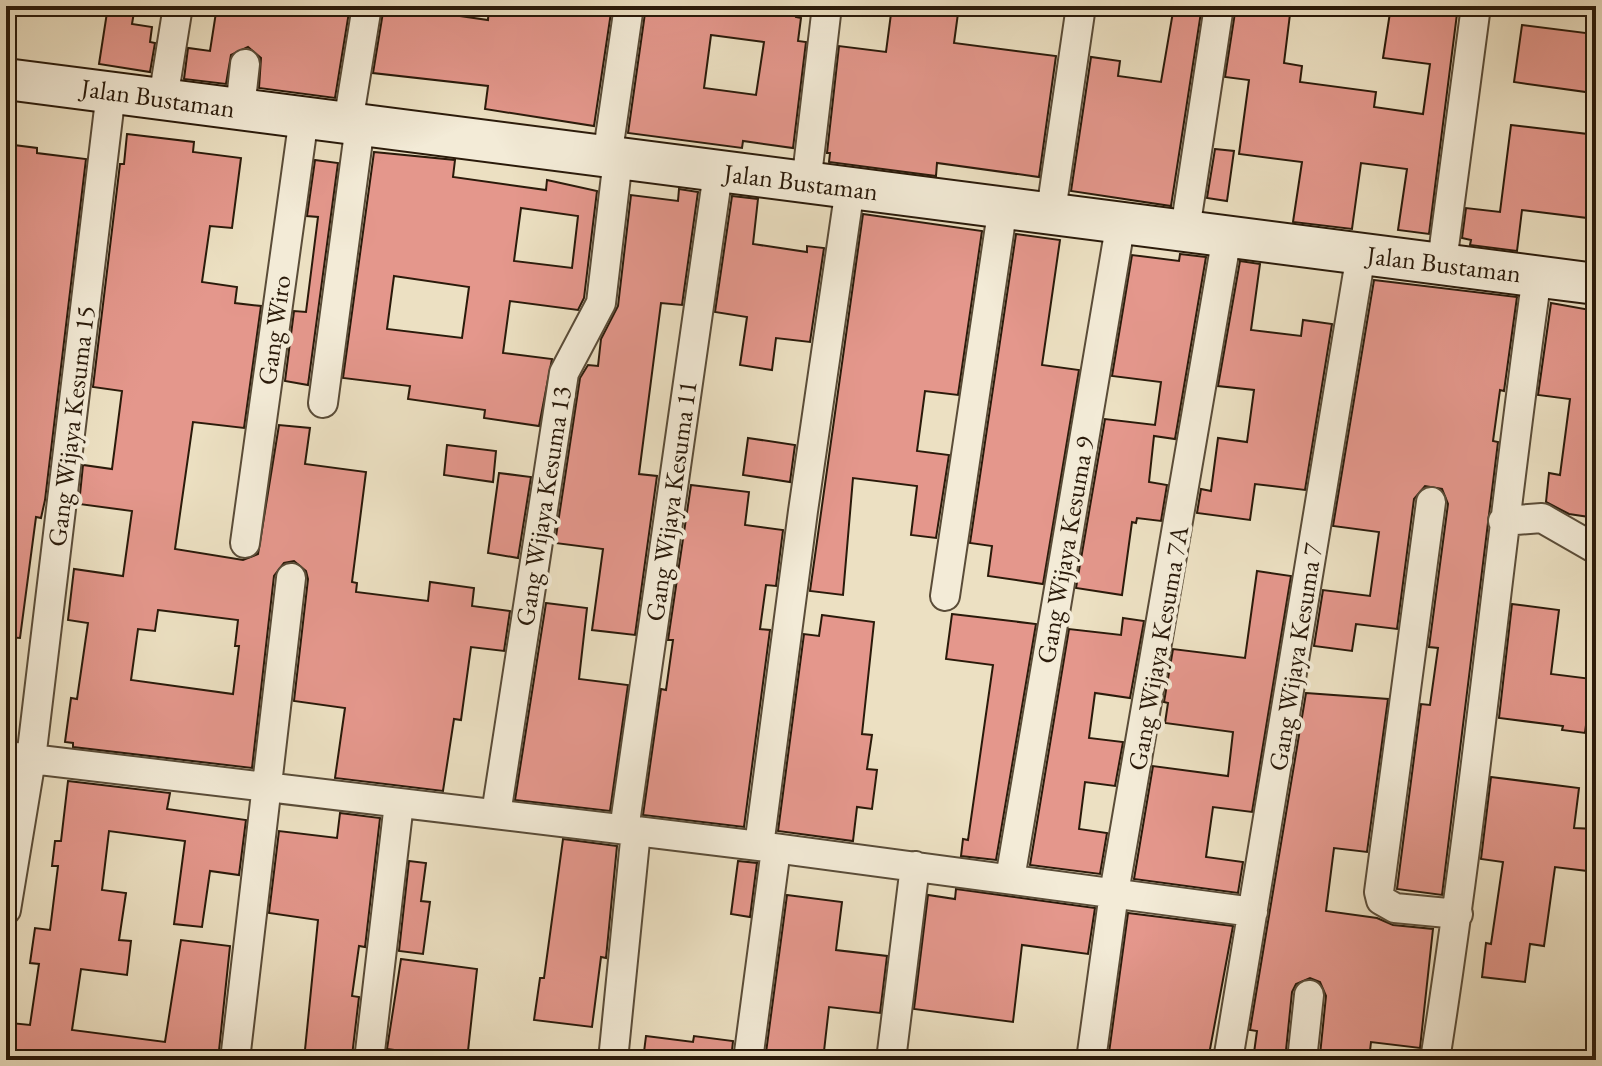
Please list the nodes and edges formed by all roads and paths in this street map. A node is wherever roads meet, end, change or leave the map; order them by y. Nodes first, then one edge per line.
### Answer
1 (178, 6) edge
2 (367, 6) edge
3 (629, 6) edge
4 (827, 6) edge
5 (1081, 6) edge
6 (1219, 6) edge
7 (1476, 6) edge
8 (245, 64) dead end
9 (6, 79) edge
10 (111, 92) junction
11 (163, 99) junction
12 (240, 109) junction
13 (304, 117) junction
14 (354, 124) junction
15 (612, 159) junction
16 (718, 173) junction
17 (806, 184) junction
18 (850, 188) junction
19 (1003, 206) junction
20 (1051, 211) junction
21 (1121, 221) junction
22 (1185, 230) junction
23 (1227, 236) junction
24 (1361, 254) junction
25 (1442, 262) junction
26 (1537, 276) junction
27 (1596, 284) edge
28 (323, 403) dead end
29 (1431, 502) dead end
30 (1503, 521) junction
31 (245, 543) dead end
32 (1596, 549) edge
33 (291, 578) dead end
34 (945, 596) dead end
35 (18, 758) edge
36 (269, 788) junction
37 (399, 803) junction
38 (496, 814) junction
39 (630, 831) junction
40 (767, 848) junction
41 (915, 866) junction
42 (1010, 879) junction
43 (1114, 893) junction
44 (6, 910) edge
45 (1253, 912) junction
46 (1458, 914) junction
47 (1309, 995) dead end
48 (235, 1060) edge
49 (369, 1060) edge
50 (613, 1060) edge
51 (748, 1060) edge
52 (891, 1060) edge
53 (1091, 1060) edge
54 (1228, 1060) edge
55 (1302, 1060) edge
56 (1435, 1060) edge

1 - 11 street
2 - 14 street
3 - 15 street, Gang Wijaya Kesuma 13
4 - 17 street
5 - 20 street
6 - 22 street
7 - 25 street
8 - 12 street
9 - 10 main road, Jalan Bustaman
10 - 11 main road, Jalan Bustaman
10 - 35 street, Gang Wijaya Kesuma 15
11 - 12 main road, Jalan Bustaman
12 - 13 main road, Jalan Bustaman
13 - 14 main road, Jalan Bustaman
13 - 31 street, Gang Wiro
14 - 15 main road, Jalan Bustaman
14 - 28 street
15 - 16 main road, Jalan Bustaman
15 - 38 street, Gang Wijaya Kesuma 13
16 - 17 main road, Jalan Bustaman
16 - 39 street, Gang Wijaya Kesuma 11
17 - 18 main road, Jalan Bustaman
18 - 19 main road, Jalan Bustaman
18 - 40 street
19 - 20 main road, Jalan Bustaman
19 - 34 street
20 - 21 main road, Jalan Bustaman
21 - 22 main road, Jalan Bustaman
21 - 42 street, Gang Wijaya Kesuma 9
22 - 23 main road, Jalan Bustaman
23 - 24 main road, Jalan Bustaman
23 - 43 street, Gang Wijaya Kesuma 7A
24 - 25 main road, Jalan Bustaman
24 - 45 street, Gang Wijaya Kesuma 7
25 - 26 main road, Jalan Bustaman
26 - 27 main road, Jalan Bustaman
26 - 30 street
29 - 46 street
30 - 32 street
30 - 46 street
33 - 36 street
35 - 36 street
35 - 44 street, Gang Wijaya Kesuma 15
36 - 37 street
36 - 48 street
37 - 38 street
37 - 49 street
38 - 39 street
39 - 40 street
39 - 50 street, Gang Wijaya Kesuma 11
40 - 41 street
40 - 51 street
41 - 42 street
41 - 52 street
42 - 43 street
43 - 45 street
43 - 53 street, Gang Wijaya Kesuma 7A
45 - 54 street, Gang Wijaya Kesuma 7
46 - 56 street
47 - 55 street

